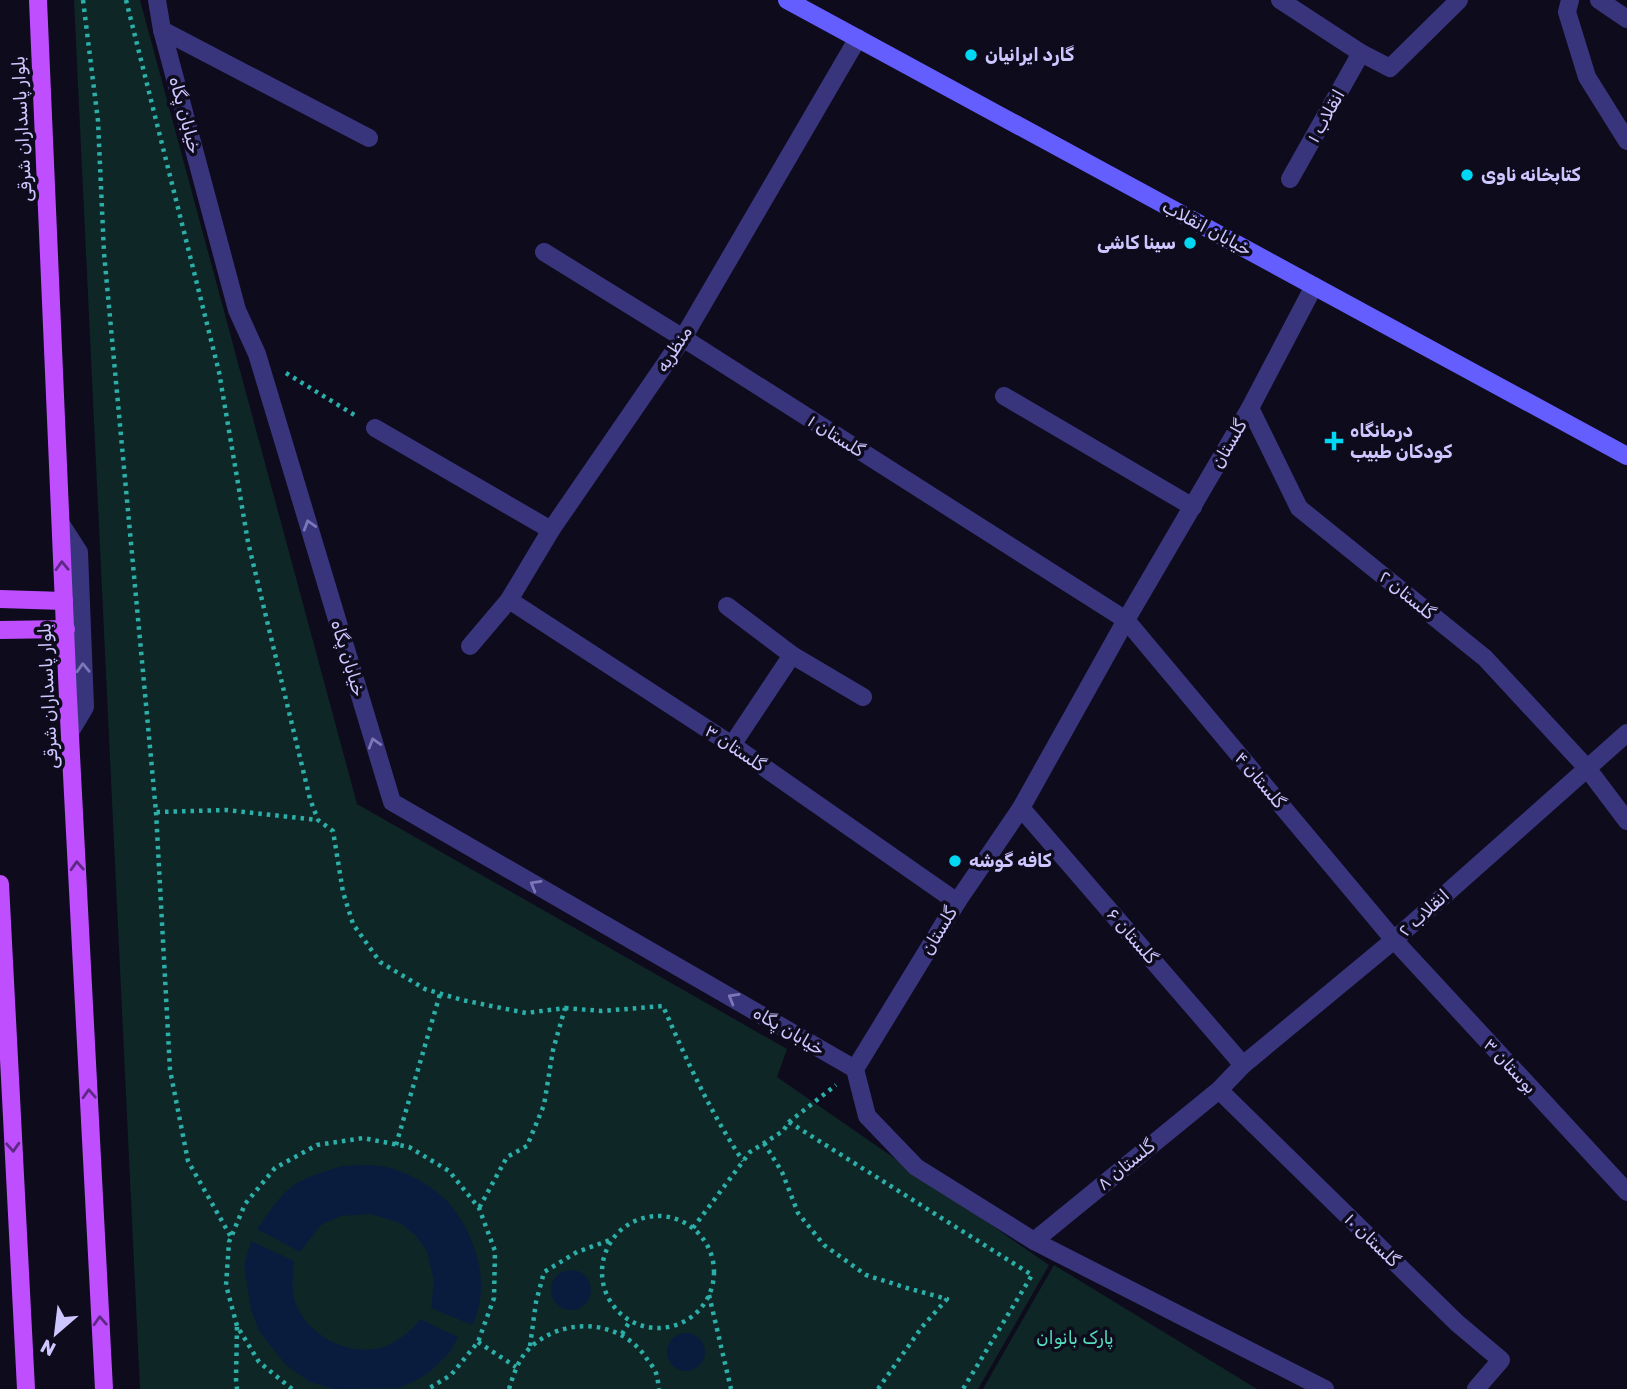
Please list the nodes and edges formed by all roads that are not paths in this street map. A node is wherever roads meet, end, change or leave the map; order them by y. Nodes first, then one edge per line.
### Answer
1 (38, 0) edge
2 (157, 0) edge
3 (787, 0) edge
4 (1280, 0) edge
5 (1459, 0) edge
6 (1570, 0) edge
7 (1599, 0) edge
8 (1627, 19) edge
9 (162, 30) junction
10 (858, 38) junction
11 (1362, 53) junction
12 (369, 138) dead end
13 (1627, 141) edge
14 (1290, 180) dead end
15 (544, 252) dead end
16 (1314, 286) junction
17 (683, 338) junction
18 (1004, 396) dead end
19 (1250, 408) junction
20 (374, 428) road end
21 (1627, 456) edge
22 (1193, 507) junction
23 (61, 524) junction
24 (551, 530) junction
25 (0, 599) edge
26 (509, 600) junction
27 (64, 601) junction
28 (727, 606) dead end
29 (1126, 621) junction
30 (66, 629) junction
31 (0, 630) edge
32 (470, 646) dead end
33 (792, 655) junction
34 (863, 698) dead end
35 (70, 732) junction
36 (1627, 733) edge
37 (732, 745) junction
38 (1587, 768) junction
39 (1021, 808) junction
40 (1627, 821) edge
41 (0, 884) edge
42 (957, 902) junction
43 (1394, 940) junction
44 (1243, 1065) junction
45 (856, 1069) junction
46 (1219, 1090) junction
47 (1627, 1192) edge
48 (1034, 1241) junction
49 (26, 1389) edge
50 (104, 1389) edge
51 (1325, 1389) edge
52 (1476, 1389) edge

1 - 23 main road, بلوار پاسداران شرقی
2 - 9 street, خیابان پگاه
3 - 10 main road, خیابان انقلاب
4 - 11 street
5 - 11 street
6 - 13 street
7 - 8 street
9 - 12 street
45 -> 9 street, خیابان پگاه
10 - 16 main road, خیابان انقلاب
10 - 17 street, منظریه
11 - 14 street, انقلاب ۱
15 - 17 street, گلستان ۱
16 - 19 street, گلستان
16 - 21 main road, خیابان انقلاب
17 - 24 street, منظریه
17 - 29 street, گلستان ۱
18 - 22 street
19 - 22 street, گلستان
19 - 38 street, گلستان ۲
20 - 24 street
22 - 29 street, گلستان
27 -> 23 main road, بلوار پاسداران شرقی
35 -> 23 street
24 - 26 street, منظریه
25 - 27 main road
26 - 32 street, منظریه
26 - 37 street, گلستان ۳
27 - 30 main road, بلوار پاسداران شرقی
28 - 33 street
29 - 39 street, گلستان
29 - 43 street, گلستان ۴
30 - 31 main road
30 - 35 main road, بلوار پاسداران شرقی
33 - 34 street
33 - 37 street
50 -> 35 main road, بلوار پاسداران شرقی
36 - 38 street, انقلاب ۲
37 - 42 street, گلستان ۳
38 - 40 street, گلستان ۲
38 - 43 street, انقلاب ۲
39 - 42 street, گلستان
39 - 44 street, گلستان ۶
41 -> 49 main road
42 - 45 street, گلستان
43 - 44 street, انقلاب ۲
43 - 47 street, بوستان ۳
44 - 46 street, انقلاب ۲
45 - 48 street
46 - 48 street, گلستان ۸
46 - 52 street, گلستان ۱۰
48 - 51 street

